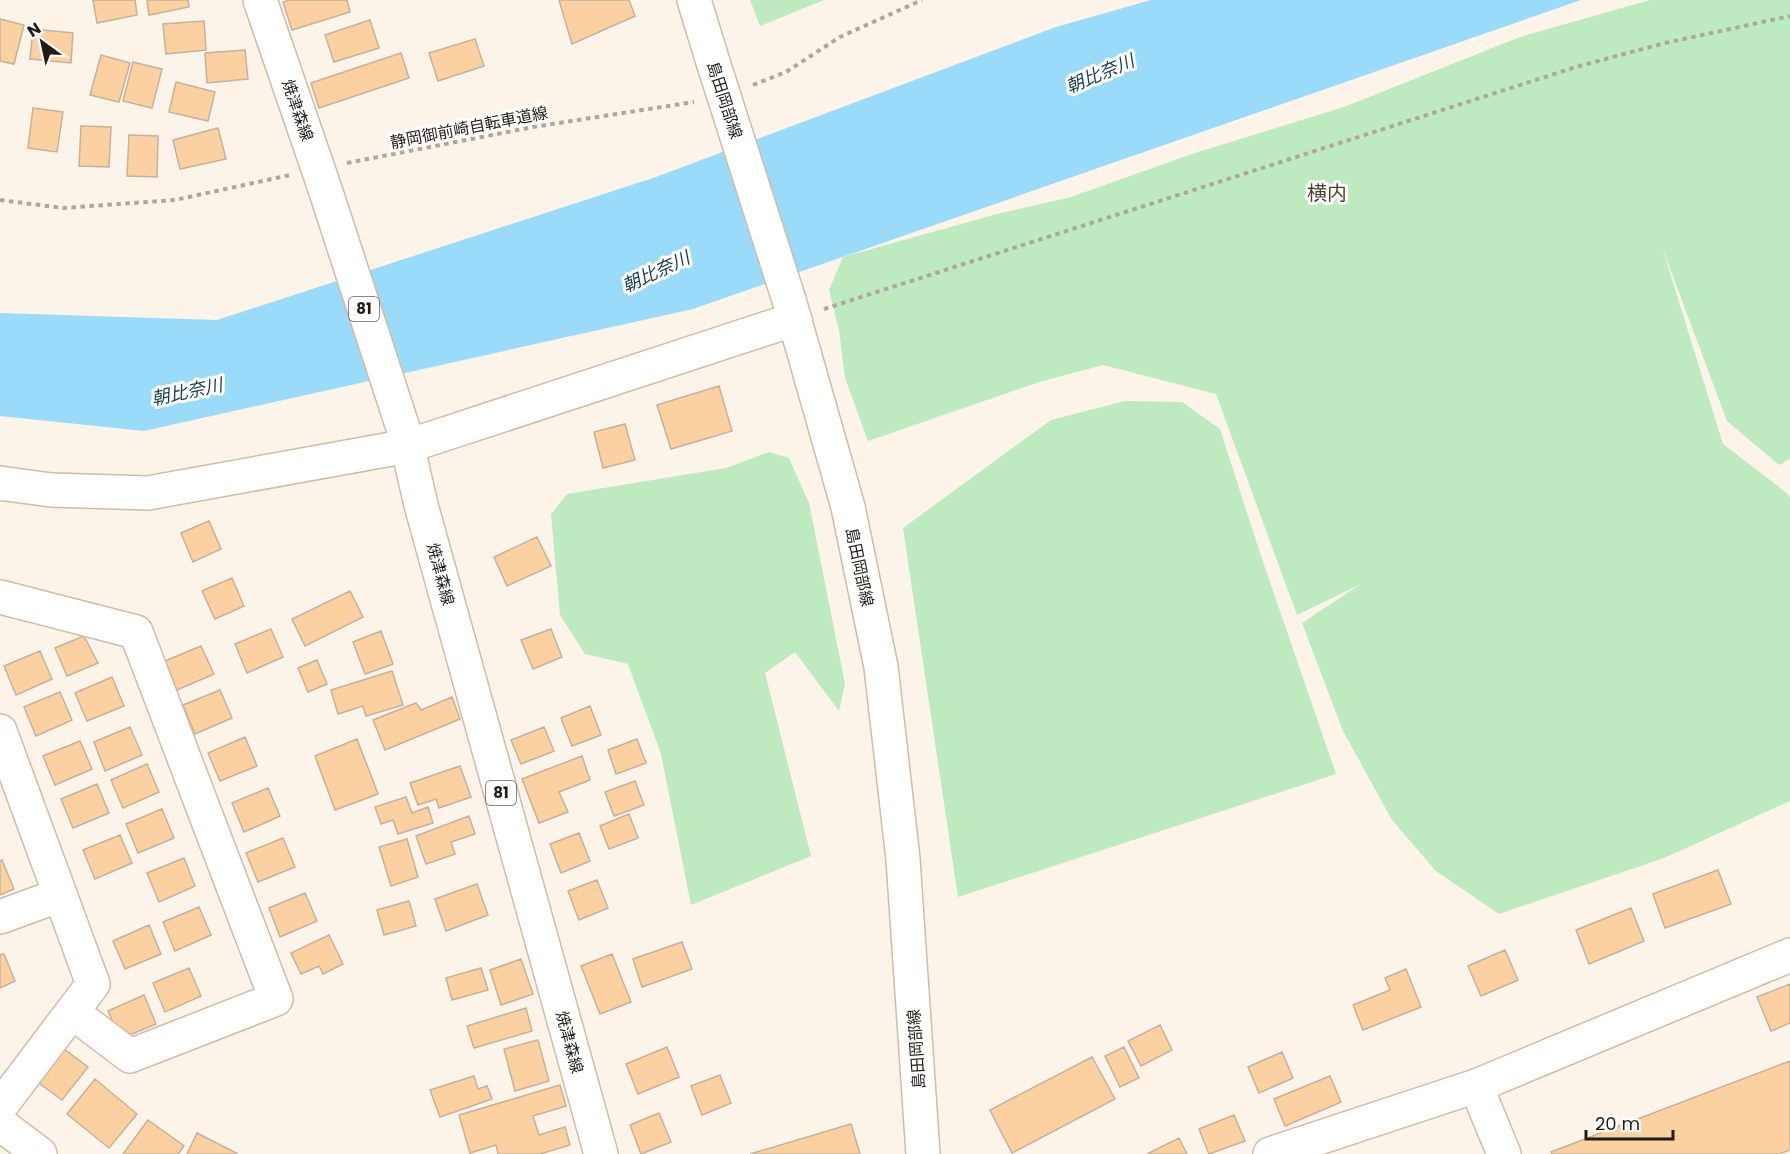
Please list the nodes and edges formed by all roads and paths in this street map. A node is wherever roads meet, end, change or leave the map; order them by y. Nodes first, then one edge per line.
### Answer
1 (260, 0) edge
2 (694, 0) edge
3 (922, 0) edge
4 (1790, 16) edge
5 (744, 88) dead end
6 (702, 101) dead end
7 (321, 177) junction
8 (0, 200) edge
9 (792, 309) junction
10 (406, 439) junction
11 (0, 483) edge
12 (0, 597) edge
13 (0, 731) edge
14 (60, 894) junction
15 (0, 917) edge
16 (1790, 955) edge
17 (72, 1012) junction
18 (1476, 1086) junction
19 (0, 1107) edge
20 (0, 1124) edge
21 (40, 1154) edge
22 (601, 1154) edge
23 (924, 1154) edge
24 (1270, 1154) edge
25 (1504, 1154) edge

1 - 7 main road, 焼津森線 / 81
2 - 9 main road, 島田岡部線, bridge
3 - 5 path
4 - 9 path
6 - 7 path, 静岡御前崎自転車道線
7 - 8 path, 静岡御前崎自転車道線
7 - 10 main road, 焼津森線 / 81
9 - 10 main road
9 - 23 main road, 島田岡部線
10 - 11 main road
10 - 22 main road, 焼津森線 / 81
12 - 17 main road
13 - 14 main road
14 - 15 main road
14 - 17 main road
16 - 18 main road
17 - 19 main road
18 - 24 main road
18 - 25 main road
20 - 21 main road

